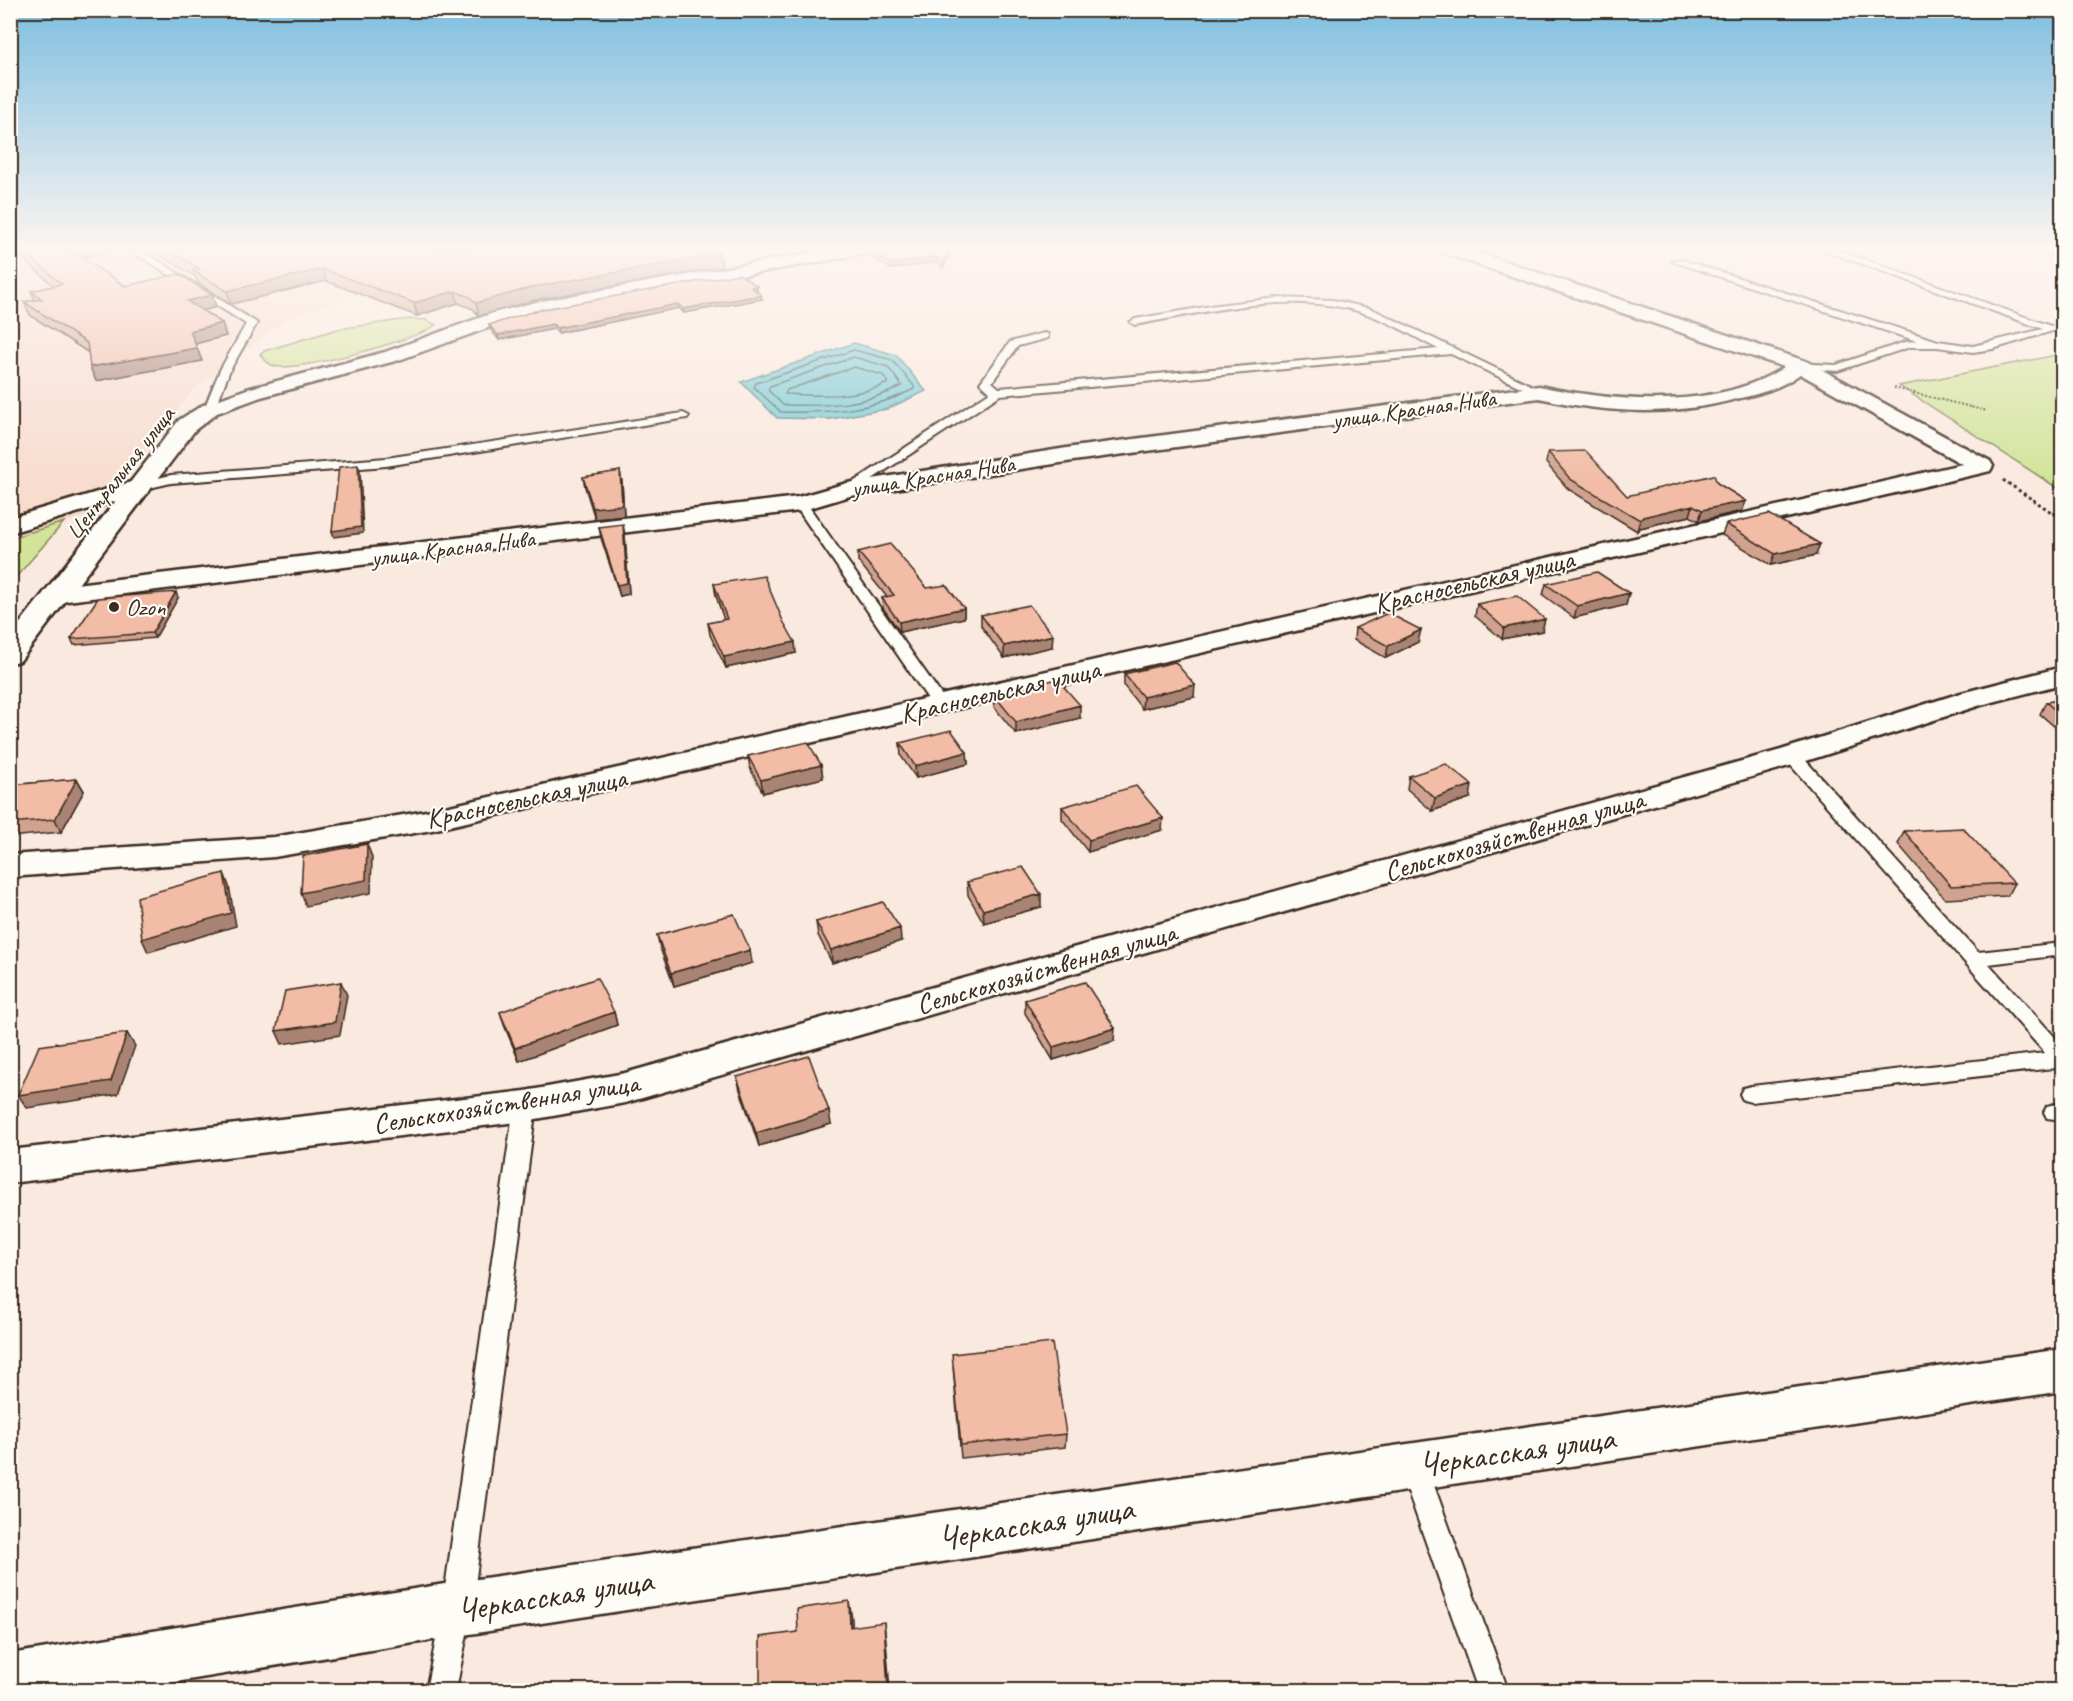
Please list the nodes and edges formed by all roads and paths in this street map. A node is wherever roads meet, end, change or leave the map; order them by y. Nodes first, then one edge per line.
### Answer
1 (249, 327) edge
2 (471, 327) edge
3 (1401, 327) edge
4 (1685, 327) edge
5 (1885, 327) edge
6 (2058, 328) edge
7 (1044, 336) dead end
8 (1937, 344) junction
9 (1452, 351) junction
10 (1799, 365) junction
11 (1837, 368) junction
12 (997, 392) junction
13 (1539, 392) junction
14 (210, 409) junction
15 (1988, 411) dead end
16 (683, 416) dead end
17 (1982, 466) junction
18 (141, 486) junction
19 (847, 490) junction
20 (800, 504) junction
21 (2062, 519) edge
22 (10, 526) edge
23 (59, 594) junction
24 (10, 655) edge
25 (2062, 675) edge
26 (941, 705) junction
27 (1792, 756) junction
28 (10, 866) edge
29 (2062, 949) edge
30 (1975, 959) junction
31 (2062, 1058) edge
32 (1751, 1094) dead end
33 (525, 1106) junction
34 (10, 1167) edge
35 (2062, 1370) edge
36 (1413, 1466) junction
37 (457, 1609) junction
38 (10, 1682) edge
39 (441, 1690) edge
40 (1493, 1690) edge

1 - 14 lane
2 - 14 street, Центральная улица
3 - 9 lane
4 - 10 street
5 - 8 lane
6 - 8 lane
7 - 12 lane
8 - 11 lane
9 - 12 lane
9 - 13 lane
10 - 11 lane
10 - 13 street, улица Красная Нива
10 - 17 street
11 - 15 path
12 - 19 lane
13 - 19 street, улица Красная Нива
14 - 18 street, Центральная улица
16 - 18 lane
17 - 21 path
17 - 26 street, Красносельская улица
18 - 22 street
18 - 23 street, Центральная улица
19 - 20 street, улица Красная Нива
20 - 23 street, улица Красная Нива
20 - 26 lane
23 - 24 street, Центральная улица
25 - 27 street, Сельскохозяйственная улица
26 - 28 street, Красносельская улица
27 - 30 lane
27 - 33 street, Сельскохозяйственная улица
29 - 30 lane
30 - 31 lane
31 - 32 lane
33 - 34 street, Сельскохозяйственная улица
33 - 37 lane
35 - 36 street, Черкасская улица
36 - 37 street, Черкасская улица
36 - 40 lane
37 - 38 street, Черкасская улица
37 - 39 lane

